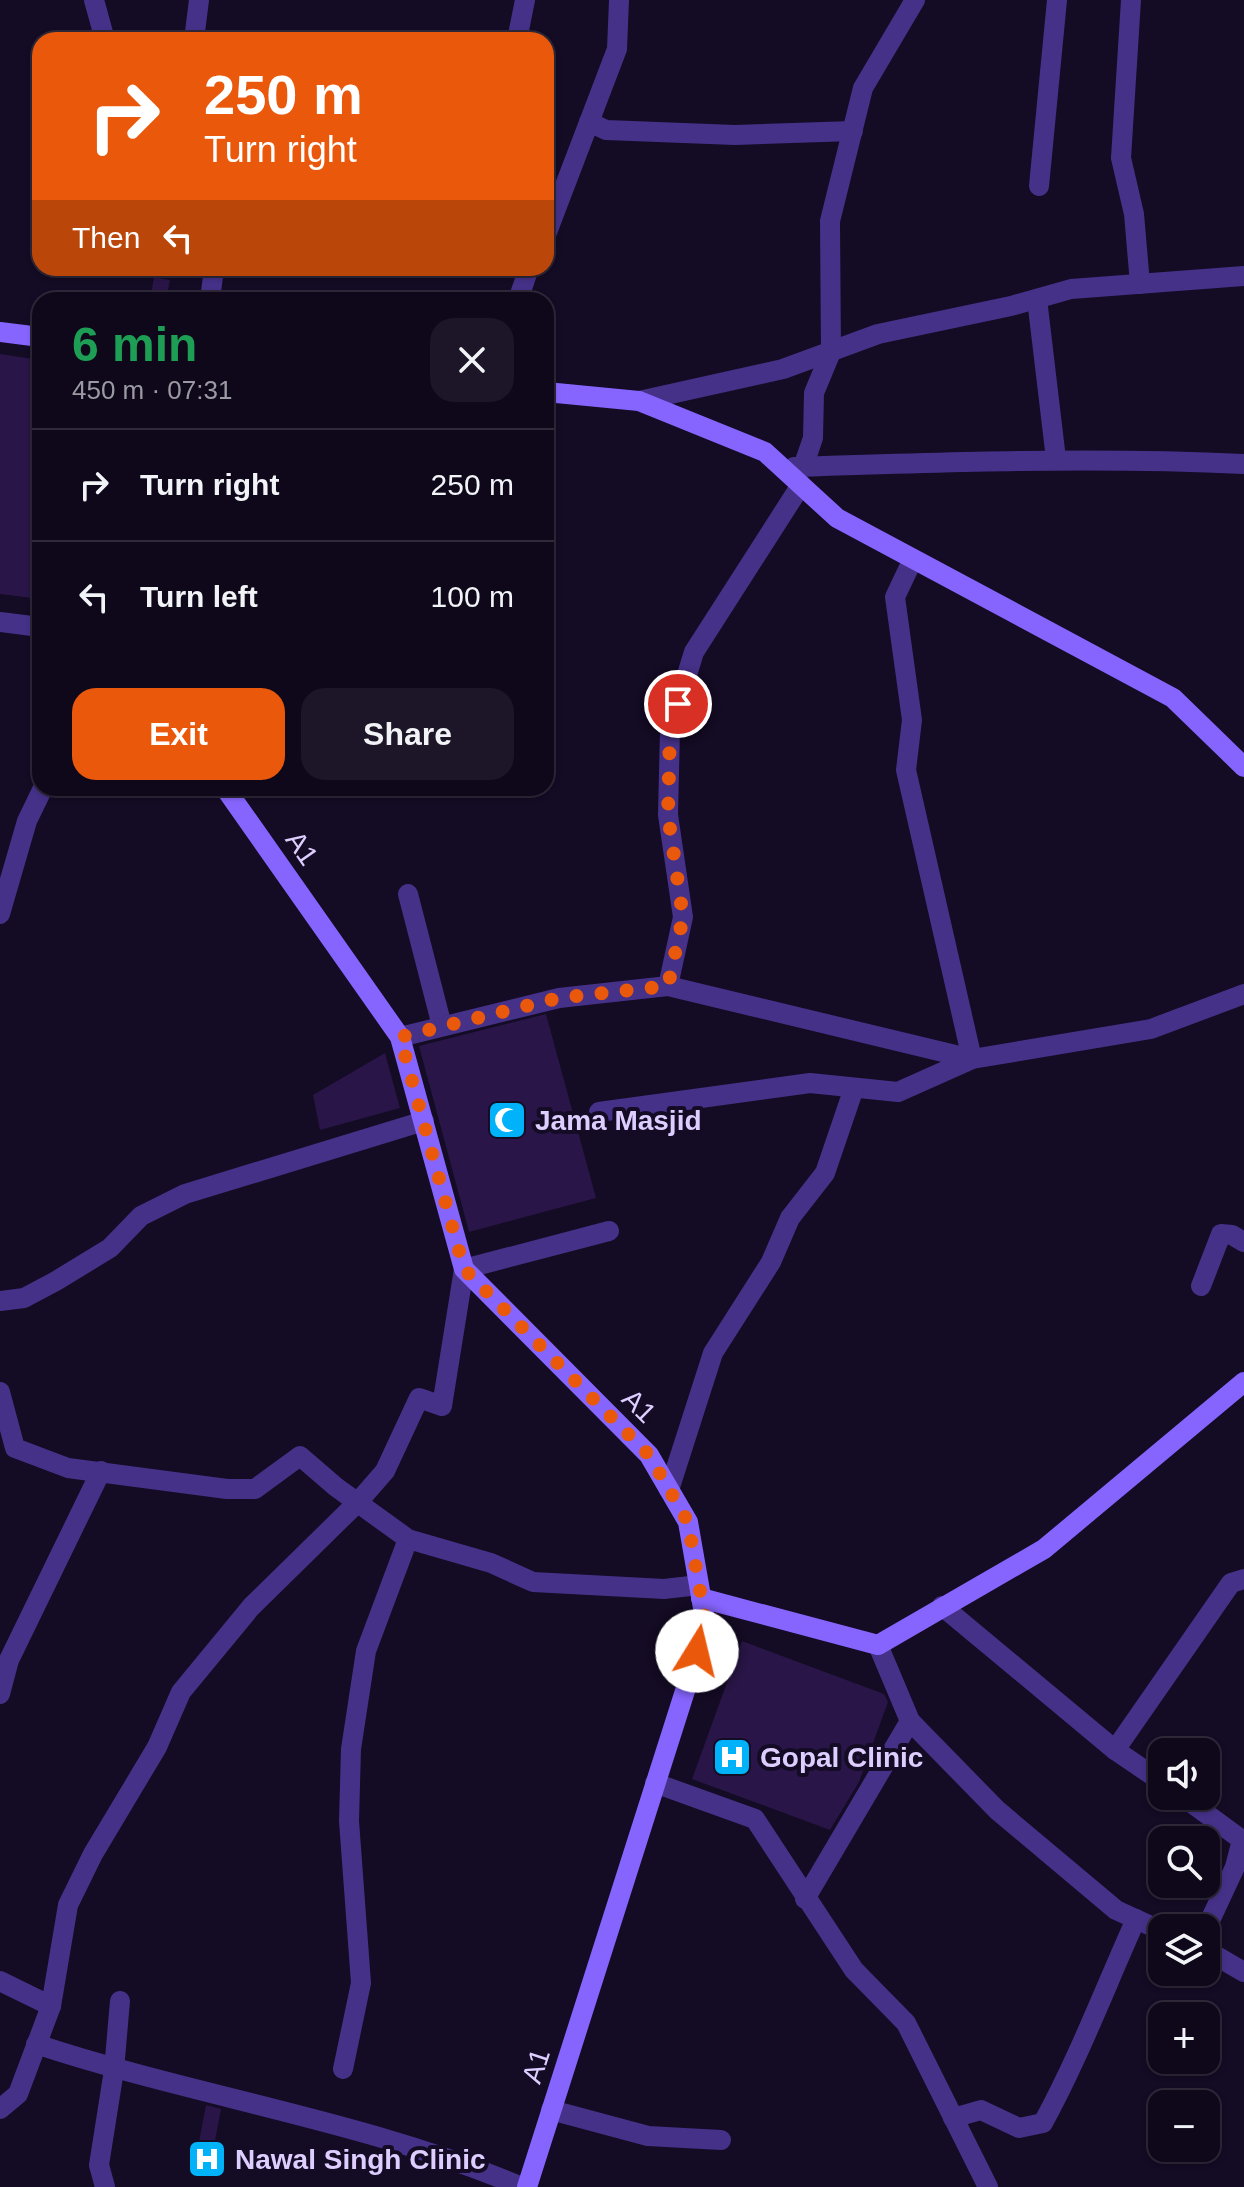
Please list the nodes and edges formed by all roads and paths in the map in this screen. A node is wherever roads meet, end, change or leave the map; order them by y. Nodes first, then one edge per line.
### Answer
1 (94, 0) edge
2 (199, 0) edge
3 (525, 0) edge
4 (619, 0) edge
5 (915, 0) edge
6 (1057, 0) edge
7 (1131, 0) edge
8 (103, 32) edge
9 (195, 32) edge
10 (519, 32) edge
11 (589, 122) junction
12 (853, 131) junction
13 (1039, 186) dead end
14 (554, 214) edge
15 (1244, 276) edge
16 (1140, 284) junction
17 (1037, 299) junction
18 (0, 332) edge
19 (32, 336) edge
20 (831, 352) junction
21 (554, 393) edge
22 (639, 401) junction
23 (1056, 459) junction
24 (1244, 464) edge
25 (802, 476) junction
26 (913, 559) junction
27 (0, 622) edge
28 (32, 626) edge
29 (1244, 767) edge
30 (39, 796) edge
31 (231, 796) edge
32 (408, 894) dead end
33 (0, 914) edge
34 (668, 986) junction
35 (1244, 994) edge
36 (442, 1026) junction
37 (400, 1037) junction
38 (972, 1059) junction
39 (854, 1088) junction
40 (599, 1112) dead end
41 (424, 1121) junction
42 (609, 1231) dead end
43 (1244, 1242) edge
44 (464, 1269) junction
45 (1201, 1286) dead end
46 (0, 1301) edge
47 (1244, 1382) edge
48 (0, 1392) edge
49 (101, 1471) junction
50 (669, 1490) junction
51 (358, 1502) junction
52 (408, 1539) junction
53 (1244, 1579) edge
54 (700, 1592) junction
55 (942, 1606) junction
56 (878, 1645) junction
57 (0, 1694) edge
58 (910, 1721) junction
59 (1115, 1750) junction
60 (1148, 1772) edge
61 (655, 1783) junction
62 (1201, 1810) edge
63 (805, 1899) junction
64 (1213, 1914) edge
65 (1136, 1919) junction
66 (1148, 1925) edge
67 (1220, 1958) edge
68 (1244, 1972) edge
69 (0, 1981) edge
70 (120, 2001) dead end
71 (51, 2006) junction
72 (36, 2044) junction
73 (343, 2069) dead end
74 (114, 2070) junction
75 (0, 2109) edge
76 (551, 2110) junction
77 (953, 2118) junction
78 (721, 2140) dead end
79 (105, 2187) edge
80 (524, 2187) edge
81 (988, 2187) edge

1 - 8 street
2 - 9 street
3 - 10 street
4 - 11 street
5 - 12 street
6 - 13 street
7 - 16 street
11 - 12 street
11 - 14 street
12 - 20 street
15 - 16 street
16 - 17 street
17 - 20 street
17 - 23 street
18 - 19 main road
20 - 22 street
20 - 25 street
21 - 22 main road
22 - 25 main road
23 - 24 street
23 - 25 street
25 - 26 main road
25 - 34 street
26 - 29 main road
26 - 38 street
27 - 28 street
30 - 33 street
31 - 37 main road, A1
32 - 36 street
34 - 36 street
34 - 38 street
35 - 38 street
36 - 37 street
37 - 41 main road, A1
38 - 39 street
39 - 40 street
39 - 50 street
41 - 44 main road, A1
41 - 46 street
42 - 44 street
43 - 45 street
44 - 50 main road, A1
44 - 51 street
47 - 55 main road
48 - 49 street
49 - 51 street
49 - 57 street
50 - 54 main road, A1
51 - 52 street
51 - 71 street
52 - 54 street
52 - 73 street
53 - 59 street
54 - 56 main road
54 - 61 main road, A1
55 - 56 main road
55 - 59 street
56 - 58 street
58 - 63 street
58 - 65 street
59 - 60 street
61 - 63 street
61 - 76 main road, A1
62 - 64 street
63 - 77 street
65 - 66 street
65 - 77 street
67 - 68 street
69 - 71 street
70 - 74 street
71 - 72 street
72 - 74 street
72 - 75 street
74 - 79 street
74 - 80 street
76 - 78 street
76 - 80 main road, A1
77 - 81 street

